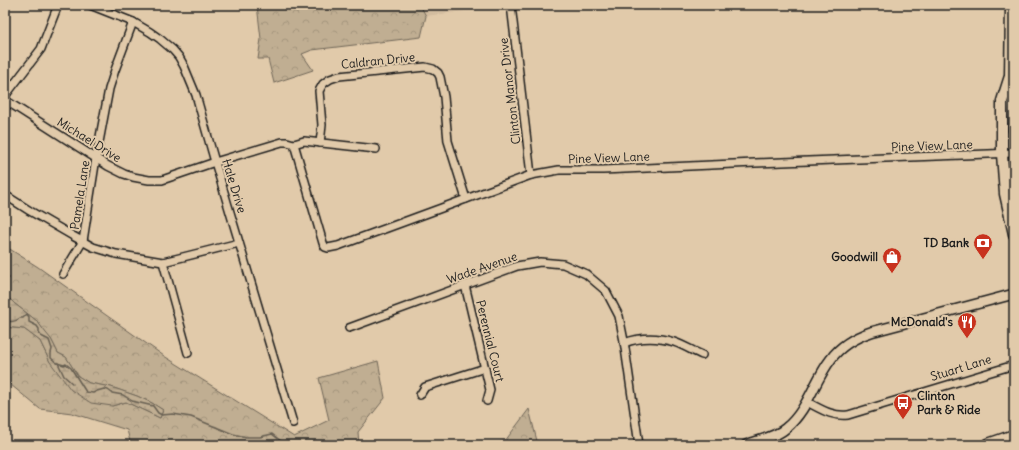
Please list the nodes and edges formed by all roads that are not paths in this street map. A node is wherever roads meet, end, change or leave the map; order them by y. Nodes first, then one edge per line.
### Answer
1 (58, 5) edge
2 (90, 5) edge
3 (511, 5) edge
4 (1011, 5) edge
5 (133, 22) junction
6 (1010, 76) junction
7 (5, 96) edge
8 (5, 100) edge
9 (1014, 129) edge
10 (320, 143) junction
11 (294, 144) junction
12 (376, 149) dead end
13 (1014, 153) edge
14 (1002, 154) junction
15 (96, 158) junction
16 (215, 162) junction
17 (531, 175) junction
18 (5, 195) edge
19 (466, 200) junction
20 (1014, 234) edge
21 (83, 241) junction
22 (239, 244) junction
23 (163, 262) junction
24 (63, 274) dead end
25 (465, 285) junction
26 (1014, 294) edge
27 (349, 328) dead end
28 (624, 343) junction
29 (188, 353) dead end
30 (702, 355) dead end
31 (1014, 365) edge
32 (485, 368) junction
33 (420, 395) dead end
34 (487, 401) dead end
35 (807, 402) junction
36 (293, 423) dead end
37 (1011, 438) edge
38 (639, 445) edge
39 (746, 445) edge
40 (988, 445) edge

1 - 7 street
2 - 5 street, Hale Drive
3 - 17 street, Clinton Manor Drive
4 - 6 main road
5 - 15 street, Pamela Lane
5 - 16 street, Hale Drive
6 - 9 main road
6 - 14 main road
8 - 15 street, Michael Drive
10 - 11 street, Michael Drive
10 - 12 street, Michael Drive
10 - 19 street, Caldran Drive
11 - 16 street, Michael Drive
11 - 19 street, Pine View Lane
13 - 14 street, Pine View Lane
14 - 17 street, Pine View Lane
14 - 20 main road
15 - 16 street, Michael Drive
15 - 21 street, Pamela Lane
16 - 22 street, Hale Drive
17 - 19 street, Pine View Lane
18 - 21 street
21 - 23 street
21 - 24 street, Pamela Lane
22 - 23 street
22 - 36 street, Hale Drive
23 - 29 street
25 - 27 street, Wade Avenue
25 - 28 street, Wade Avenue
25 - 32 street, Perennial Court
26 - 35 street
28 - 30 street
28 - 38 street, Wade Avenue
31 - 35 street, Stuart Lane
32 - 33 street
32 - 34 street, Perennial Court
35 - 39 street
37 - 40 highway

